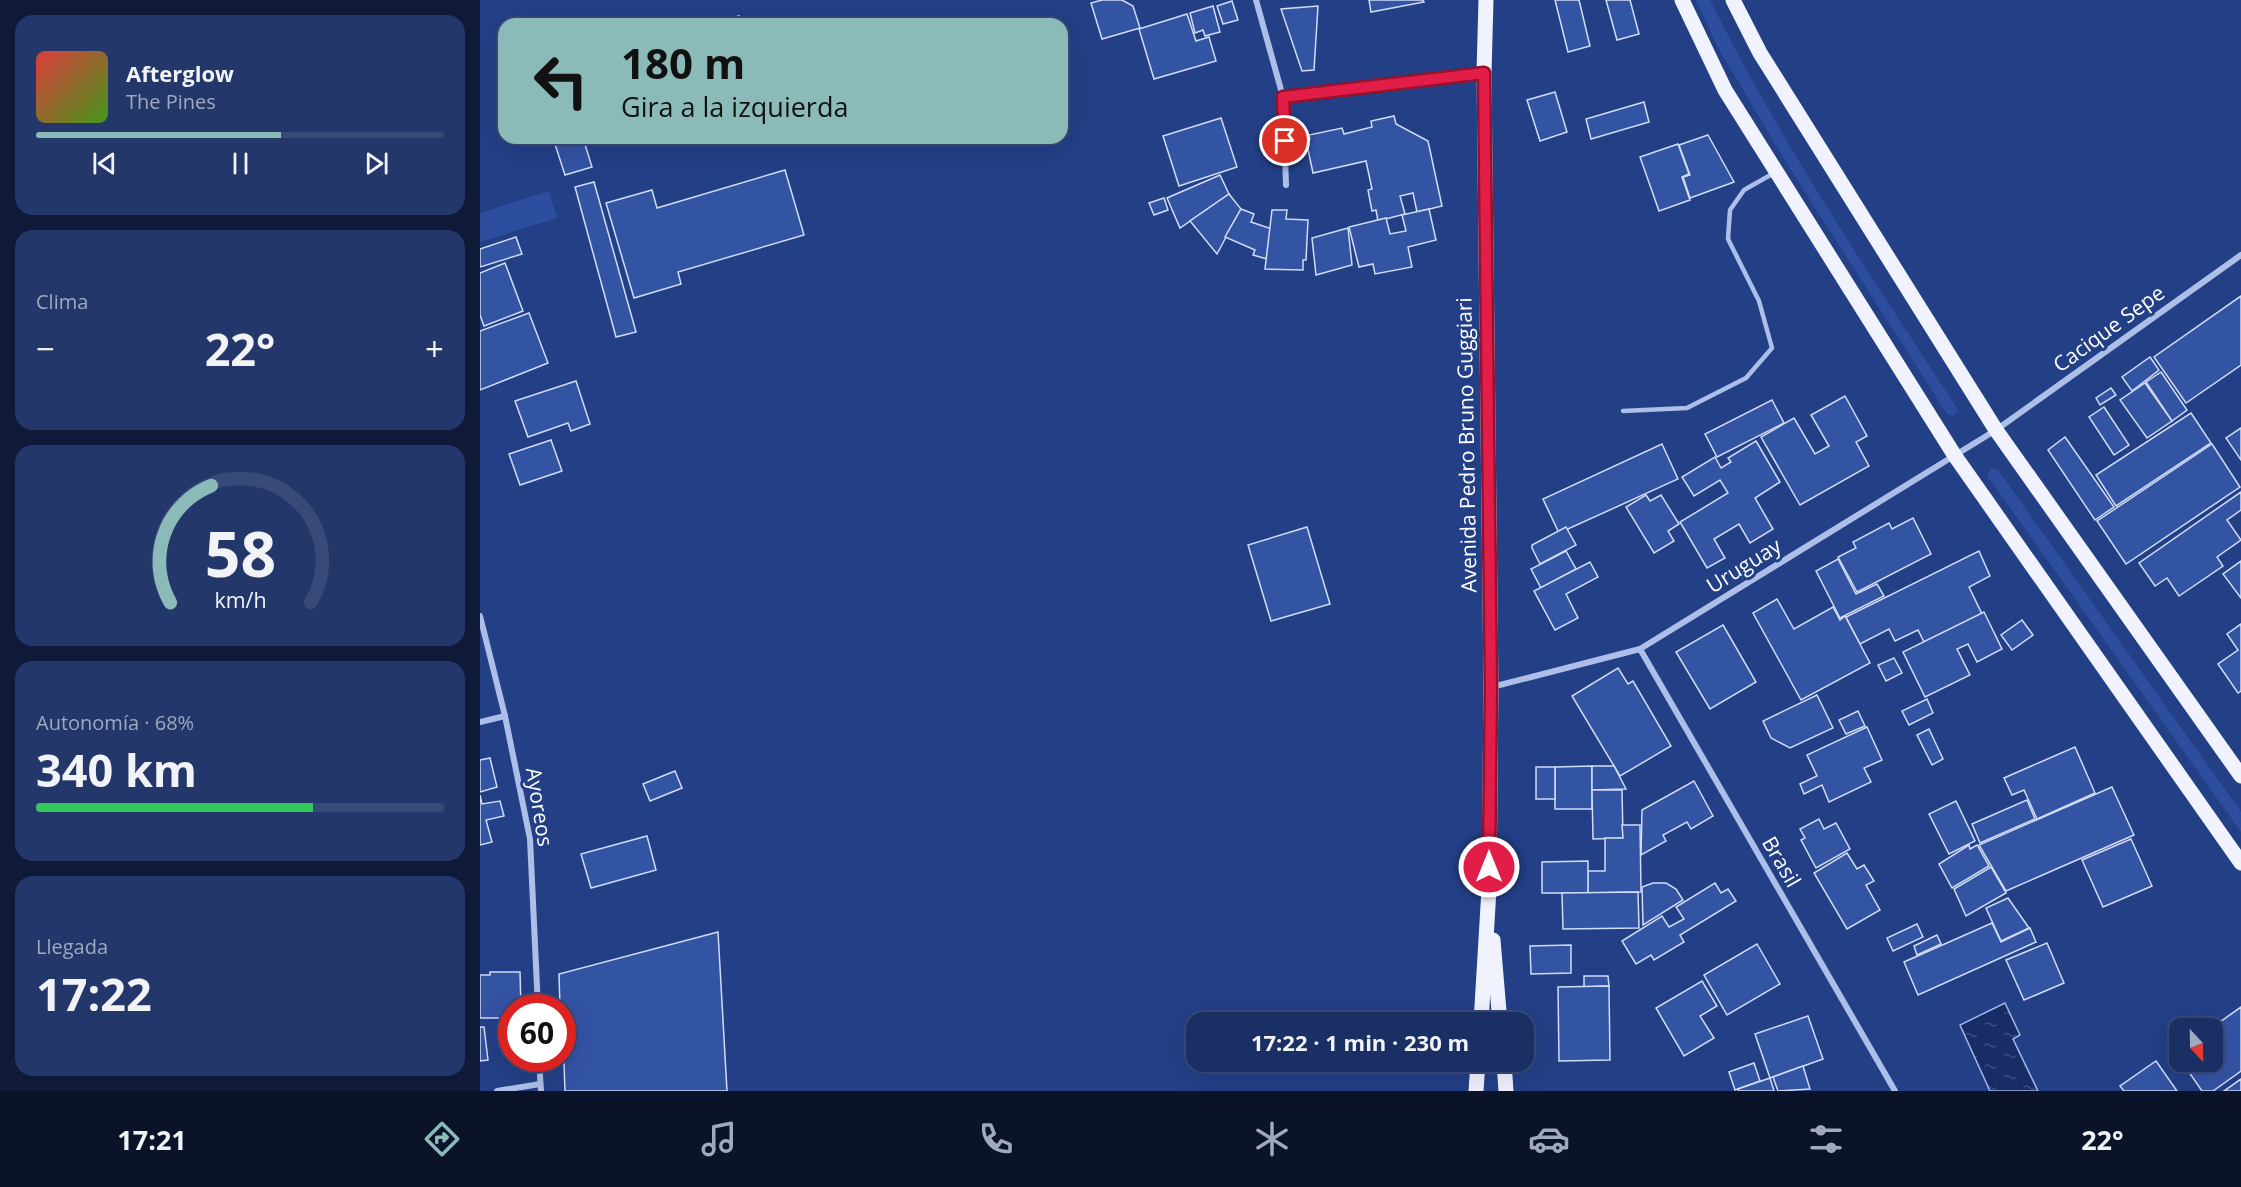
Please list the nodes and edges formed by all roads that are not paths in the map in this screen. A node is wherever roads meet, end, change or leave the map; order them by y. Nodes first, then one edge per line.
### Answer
1 (1256, 0) edge
2 (1486, 0) edge
3 (1682, 0) edge
4 (1733, 0) edge
5 (1484, 73) junction
6 (1283, 97) junction
7 (1776, 172) junction
8 (1286, 185) dead end
9 (2241, 255) edge
10 (1623, 411) dead end
11 (1996, 430) junction
12 (1955, 456) junction
13 (480, 616) edge
14 (1640, 649) junction
15 (1491, 687) junction
16 (505, 716) junction
17 (480, 722) edge
18 (2241, 776) edge
19 (2241, 863) edge
20 (1489, 889) junction
21 (537, 994) edge
22 (1482, 1012) edge
23 (1499, 1012) edge
24 (540, 1072) edge
25 (1477, 1072) edge
26 (1505, 1072) edge
27 (1887, 1080) junction
28 (541, 1088) edge
29 (497, 1091) edge
30 (1476, 1091) edge
31 (1506, 1091) edge
32 (1887, 1091) edge
33 (1895, 1091) edge

1 - 6 street
2 - 5 main road, Avenida Pedro Bruno Guggiari
3 - 7 main road
4 - 11 main road
5 - 6 street
5 - 15 main road, Avenida Pedro Bruno Guggiari
6 - 8 street
7 - 10 lane
7 - 12 main road
9 - 11 street, Cacique Sepe
11 - 12 street, Uruguay
11 - 18 main road
12 - 14 street, Uruguay
12 - 19 main road
13 - 16 street, Ayoreos
14 - 15 street, Uruguay
14 - 27 street, Brasil
15 - 20 main road, Avenida Pedro Bruno Guggiari
16 - 17 street
16 - 21 street, Ayoreos
20 - 22 main road, Avenida Pedro Bruno Guggiari
20 - 23 main road, Avenida Pedro Bruno Guggiari
24 - 28 street
25 - 30 main road
26 - 31 main road
27 - 32 street
27 - 33 street, Brasil
28 - 29 street

